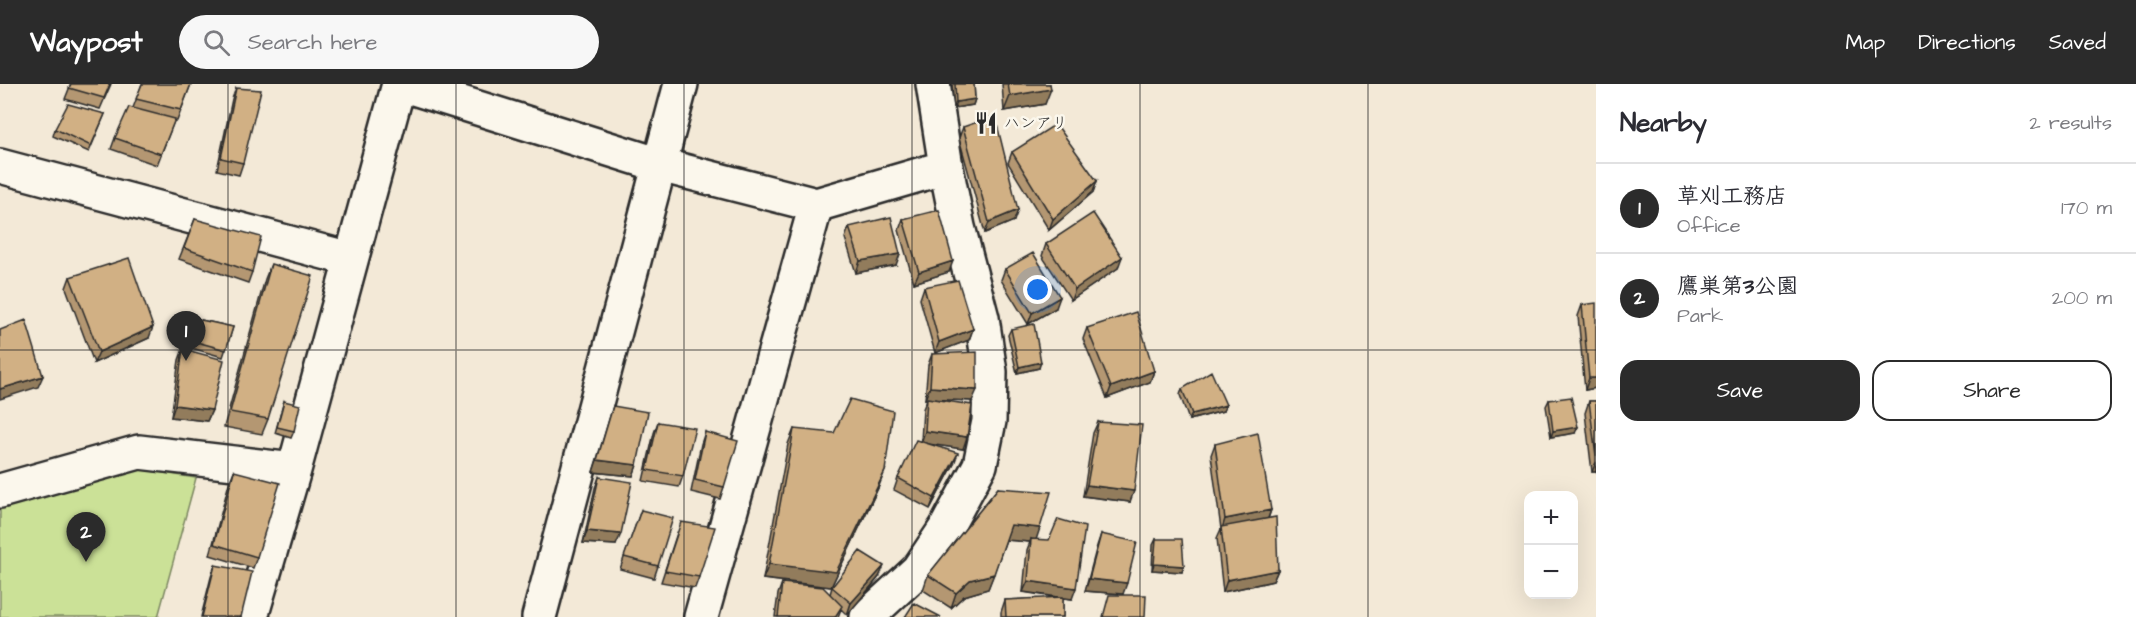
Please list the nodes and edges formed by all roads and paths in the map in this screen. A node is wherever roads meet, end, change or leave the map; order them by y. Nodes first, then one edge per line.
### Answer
1 (400, 84) edge
2 (681, 84) edge
3 (933, 84) edge
4 (660, 165) junction
5 (0, 166) edge
6 (946, 167) junction
7 (816, 205) junction
8 (350, 259) junction
9 (294, 470) junction
10 (0, 490) edge
11 (251, 617) edge
12 (539, 617) edge
13 (701, 617) edge
14 (867, 617) edge

1 - 4 street
1 - 8 street
2 - 4 street
3 - 6 street
4 - 7 street
4 - 12 street
5 - 8 street
6 - 7 street
6 - 14 street
7 - 13 street
8 - 9 street
9 - 10 street
9 - 11 street

